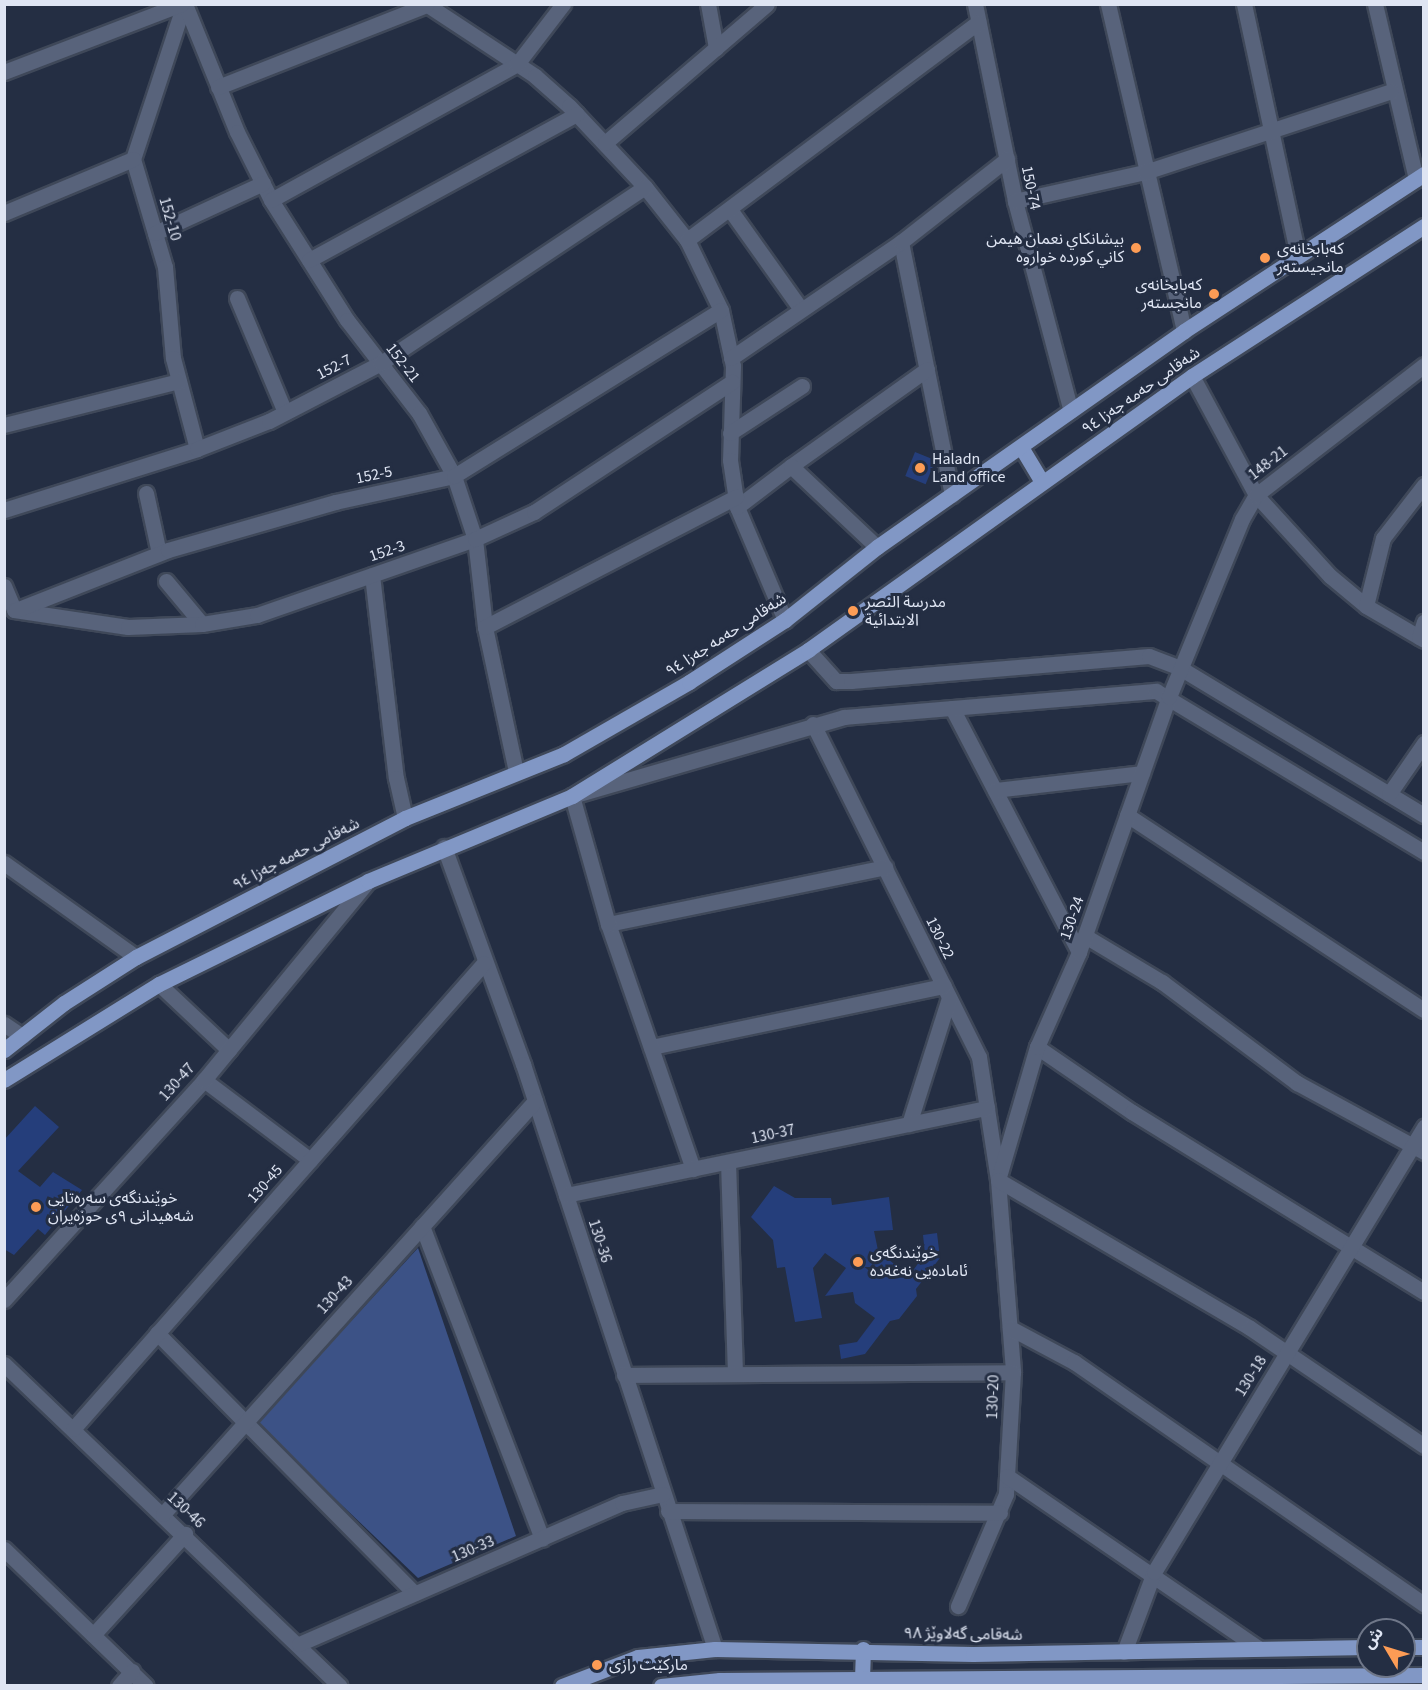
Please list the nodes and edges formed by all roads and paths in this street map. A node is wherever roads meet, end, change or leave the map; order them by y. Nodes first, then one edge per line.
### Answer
1 (183, 4) edge
2 (563, 4) edge
3 (708, 4) edge
4 (767, 4) edge
5 (975, 4) edge
6 (1108, 4) edge
7 (1244, 4) edge
8 (1374, 4) edge
9 (426, 5) edge
10 (978, 22) junction
11 (716, 48) junction
12 (517, 64) junction
13 (4, 72) edge
14 (219, 87) junction
15 (1391, 91) junction
16 (577, 114) junction
17 (1273, 129) junction
18 (605, 143) junction
19 (133, 159) junction
20 (1006, 159) junction
21 (1145, 172) junction
22 (1420, 177) edge
23 (263, 183) junction
24 (645, 187) junction
25 (271, 200) junction
26 (1015, 201) junction
27 (730, 211) junction
28 (4, 213) edge
29 (1424, 226) edge
30 (155, 233) junction
31 (687, 240) junction
32 (901, 242) junction
33 (1298, 256) junction
34 (309, 260) junction
35 (237, 298) dead end
36 (801, 309) junction
37 (721, 310) junction
38 (1184, 331) junction
39 (731, 358) junction
40 (381, 363) junction
41 (1424, 365) edge
42 (927, 369) junction
43 (1192, 376) junction
44 (179, 381) junction
45 (732, 382) junction
46 (802, 386) dead end
47 (1071, 411) junction
48 (285, 412) junction
49 (4, 425) edge
50 (730, 433) junction
51 (1021, 447) junction
52 (197, 449) junction
53 (791, 466) junction
54 (454, 477) junction
55 (1042, 482) junction
56 (1424, 485) edge
57 (146, 493) dead end
58 (952, 495) junction
59 (1256, 495) junction
60 (736, 502) junction
61 (4, 510) edge
62 (475, 539) junction
63 (877, 547) junction
64 (159, 553) junction
65 (372, 575) junction
66 (166, 581) dead end
67 (4, 585) edge
68 (1366, 606) junction
69 (9, 612) edge
70 (786, 620) junction
71 (1424, 622) edge
72 (202, 624) junction
73 (485, 627) junction
74 (1421, 639) edge
75 (808, 650) junction
76 (1180, 668) junction
77 (1169, 697) junction
78 (952, 708) junction
79 (813, 724) junction
80 (1424, 743) edge
81 (516, 772) junction
82 (1142, 773) junction
83 (995, 790) junction
84 (1389, 794) junction
85 (572, 796) junction
86 (1424, 814) edge
87 (1127, 815) junction
88 (405, 818) junction
89 (444, 847) junction
90 (1424, 852) edge
91 (4, 863) edge
92 (885, 867) junction
93 (368, 881) junction
94 (608, 924) junction
95 (1085, 936) junction
96 (1079, 952) junction
97 (136, 957) junction
98 (484, 963) junction
99 (159, 984) junction
100 (947, 992) junction
101 (1424, 1010) edge
102 (4, 1024) edge
103 (22, 1036) junction
104 (651, 1047) junction
105 (1037, 1047) junction
106 (4, 1050) edge
107 (229, 1050) junction
108 (4, 1080) edge
109 (204, 1080) junction
110 (535, 1101) junction
111 (987, 1108) junction
112 (909, 1124) junction
113 (1424, 1127) edge
114 (1418, 1149) edge
115 (310, 1160) junction
116 (728, 1162) junction
117 (693, 1169) junction
118 (998, 1180) junction
119 (566, 1195) junction
120 (423, 1226) junction
121 (1353, 1248) junction
122 (1423, 1290) edge
123 (4, 1300) edge
124 (1010, 1328) junction
125 (158, 1333) junction
126 (1287, 1352) junction
127 (4, 1364) edge
128 (1013, 1372) junction
129 (735, 1374) junction
130 (624, 1375) junction
131 (243, 1423) junction
132 (73, 1429) junction
133 (1424, 1446) edge
134 (1218, 1464) junction
135 (1007, 1476) junction
136 (663, 1494) junction
137 (668, 1510) junction
138 (1000, 1513) junction
139 (163, 1514) junction
140 (185, 1534) junction
141 (542, 1539) junction
142 (4, 1549) edge
143 (1154, 1572) junction
144 (414, 1593) junction
145 (1424, 1604) edge
146 (958, 1606) dead end
147 (93, 1635) junction
148 (299, 1644) junction
149 (1356, 1647) edge
150 (1258, 1648) junction
151 (715, 1649) junction
152 (863, 1649) junction
153 (1124, 1652) junction
154 (132, 1671) junction
155 (1424, 1675) edge
156 (862, 1678) junction
157 (1289, 1681) edge
158 (902, 1682) edge
159 (1267, 1682) edge
160 (1055, 1683) edge
161 (119, 1686) edge
162 (146, 1686) edge
163 (340, 1686) edge
164 (562, 1686) edge
165 (661, 1686) edge

1 - 13 street
1 - 14 street, 152-21
1 - 19 street
2 - 12 street
3 - 11 street
4 - 11 street
5 - 10 street, 150-74
6 - 21 street
7 - 17 street
8 - 15 street
9 - 12 street
9 - 14 street
10 - 20 street, 150-74
10 - 27 street
11 - 18 street
12 - 16 street
12 - 25 street
14 - 23 street, 152-21
15 - 17 street
15 - 22 street
16 - 18 street
16 - 34 street
17 - 21 street
17 - 33 street
18 - 24 street
19 - 28 street
19 - 30 street, 152-10
20 - 26 street, 150-74
20 - 32 street
21 - 26 street
21 - 38 street
22 - 33 main road, شەقامی حەمە جەزا ٩٤
23 - 25 street, 152-21
23 - 30 street
24 - 31 street
24 - 40 street, 152-7
25 - 34 street, 152-21
26 - 47 street, 150-74
27 - 31 street
27 - 36 street
29 - 43 main road, شەقامی حەمە جەزا ٩٤
30 - 44 street, 152-10
31 - 37 street
32 - 36 street
32 - 42 street
33 - 38 main road, شەقامی حەمە جەزا ٩٤
34 - 40 street, 152-21
35 - 48 street
36 - 39 street
37 - 39 street
37 - 54 street, 152-5
38 - 47 main road, شەقامی حەمە جەزا ٩٤
39 - 45 street
40 - 48 street, 152-7
40 - 54 street, 152-21
41 - 59 street, 148-21
42 - 53 street
42 - 58 street
43 - 55 main road, شەقامی حەمە جەزا ٩٤
43 - 59 street
44 - 49 street
44 - 52 street, 152-10
45 - 50 street
45 - 62 street, 152-3
46 - 50 street
47 - 51 main road, شەقامی حەمە جەزا ٩٤
48 - 52 street, 152-7
50 - 60 street
51 - 55 main road
51 - 58 main road, شەقامی حەمە جەزا ٩٤
52 - 61 street, 152-7
53 - 60 street
53 - 63 street
54 - 62 street, 152-21
54 - 64 street, 152-5
55 - 75 main road, شەقامی حەمە جەزا ٩٤
56 - 68 street
57 - 64 street
58 - 63 main road, شەقامی حەمە جەزا ٩٤
59 - 68 street
59 - 76 street, 148-21
60 - 70 street
60 - 73 street
62 - 65 street, 152-3
62 - 73 street, 152-21
63 - 70 main road, شەقامی حەمە جەزا ٩٤
64 - 69 street, 152-5
65 - 72 street, 152-3
65 - 88 street
66 - 72 street
67 - 69 street
68 - 74 street
69 - 72 street, 152-3
70 - 81 main road, شەقامی حەمە جەزا ٩٤
71 - 74 street
73 - 81 street, 152-21
75 - 76 street
75 - 85 main road, شەقامی حەمە جەزا ٩٤
76 - 77 street, 130-24
76 - 84 street
77 - 78 street
77 - 82 street, 130-24
77 - 90 street
78 - 79 street
78 - 83 street
79 - 85 street
79 - 92 street, 130-22
80 - 84 street
81 - 88 main road, شەقامی حەمە جەزا ٩٤
82 - 83 street
82 - 87 street, 130-24
83 - 96 street
84 - 86 street
85 - 89 main road, شەقامی حەمە جەزا ٩٤
85 - 94 street
87 - 95 street, 130-24
87 - 101 street
88 - 97 main road, شەقامی حەمە جەزا ٩٤
89 - 93 main road, شەقامی حەمە جەزا ٩٤
89 - 98 street, 130-36
91 - 97 street
92 - 94 street
92 - 100 street, 130-22
93 - 99 main road, شەقامی حەمە جەزا ٩٤
93 - 107 street, 130-47
94 - 104 street
95 - 96 street, 130-24
95 - 114 street
96 - 105 street, 130-24
97 - 103 main road, شەقامی حەمە جەزا ٩٤
98 - 110 street, 130-36
98 - 115 street, 130-45
99 - 107 street
99 - 108 main road, شەقامی حەمە جەزا ٩٤
100 - 104 street
100 - 111 street, 130-22
100 - 112 street
102 - 103 street
103 - 106 main road, شەقامی حەمە جەزا ٩٤
104 - 117 street
105 - 118 street, 130-24
105 - 121 street
107 - 109 street, 130-47
109 - 115 street
109 - 123 street, 130-47
110 - 119 street, 130-36
110 - 120 street, 130-43
111 - 112 street, 130-37
111 - 118 street, 130-22
112 - 116 street, 130-37
113 - 114 street, 130-18
114 - 121 street, 130-18
115 - 125 street, 130-45
116 - 117 street, 130-37
116 - 129 street
117 - 119 street, 130-37
118 - 124 street, 130-20
118 - 126 street
119 - 130 street, 130-36
120 - 131 street, 130-43
120 - 141 street
121 - 122 street
121 - 126 street, 130-18
124 - 128 street, 130-20
124 - 134 street
125 - 131 street
125 - 132 street, 130-45
126 - 133 street
126 - 134 street, 130-18
127 - 132 street, 130-46
128 - 129 street
128 - 135 street, 130-20
129 - 130 street
130 - 136 street, 130-36
131 - 139 street, 130-43
131 - 144 street
132 - 139 street, 130-46
134 - 143 street, 130-18
134 - 145 street
135 - 138 street, 130-20
135 - 143 street
136 - 137 street, 130-36
136 - 141 street, 130-33
137 - 138 street
137 - 151 street, 130-36
138 - 146 street, 130-20
139 - 140 street, 130-46
140 - 147 street
140 - 148 street, 130-46
141 - 144 street, 130-33
142 - 147 street
143 - 150 street
143 - 153 street, 130-18
144 - 148 street, 130-33
147 - 154 street
148 - 163 street, 130-46
149 - 150 main road, شەقامی گەلاوێژ ٩٨
150 - 153 main road, شەقامی گەلاوێژ ٩٨
151 - 152 main road, شەقامی گەلاوێژ ٩٨
151 - 164 main road, شەقامی گەلاوێژ ٩٨
152 - 153 main road, شەقامی گەلاوێژ ٩٨
152 - 156 main road
154 - 161 street
154 - 162 street
155 - 157 main road
156 - 158 main road
156 - 165 main road
157 - 159 main road
158 - 160 main road
159 - 160 main road

